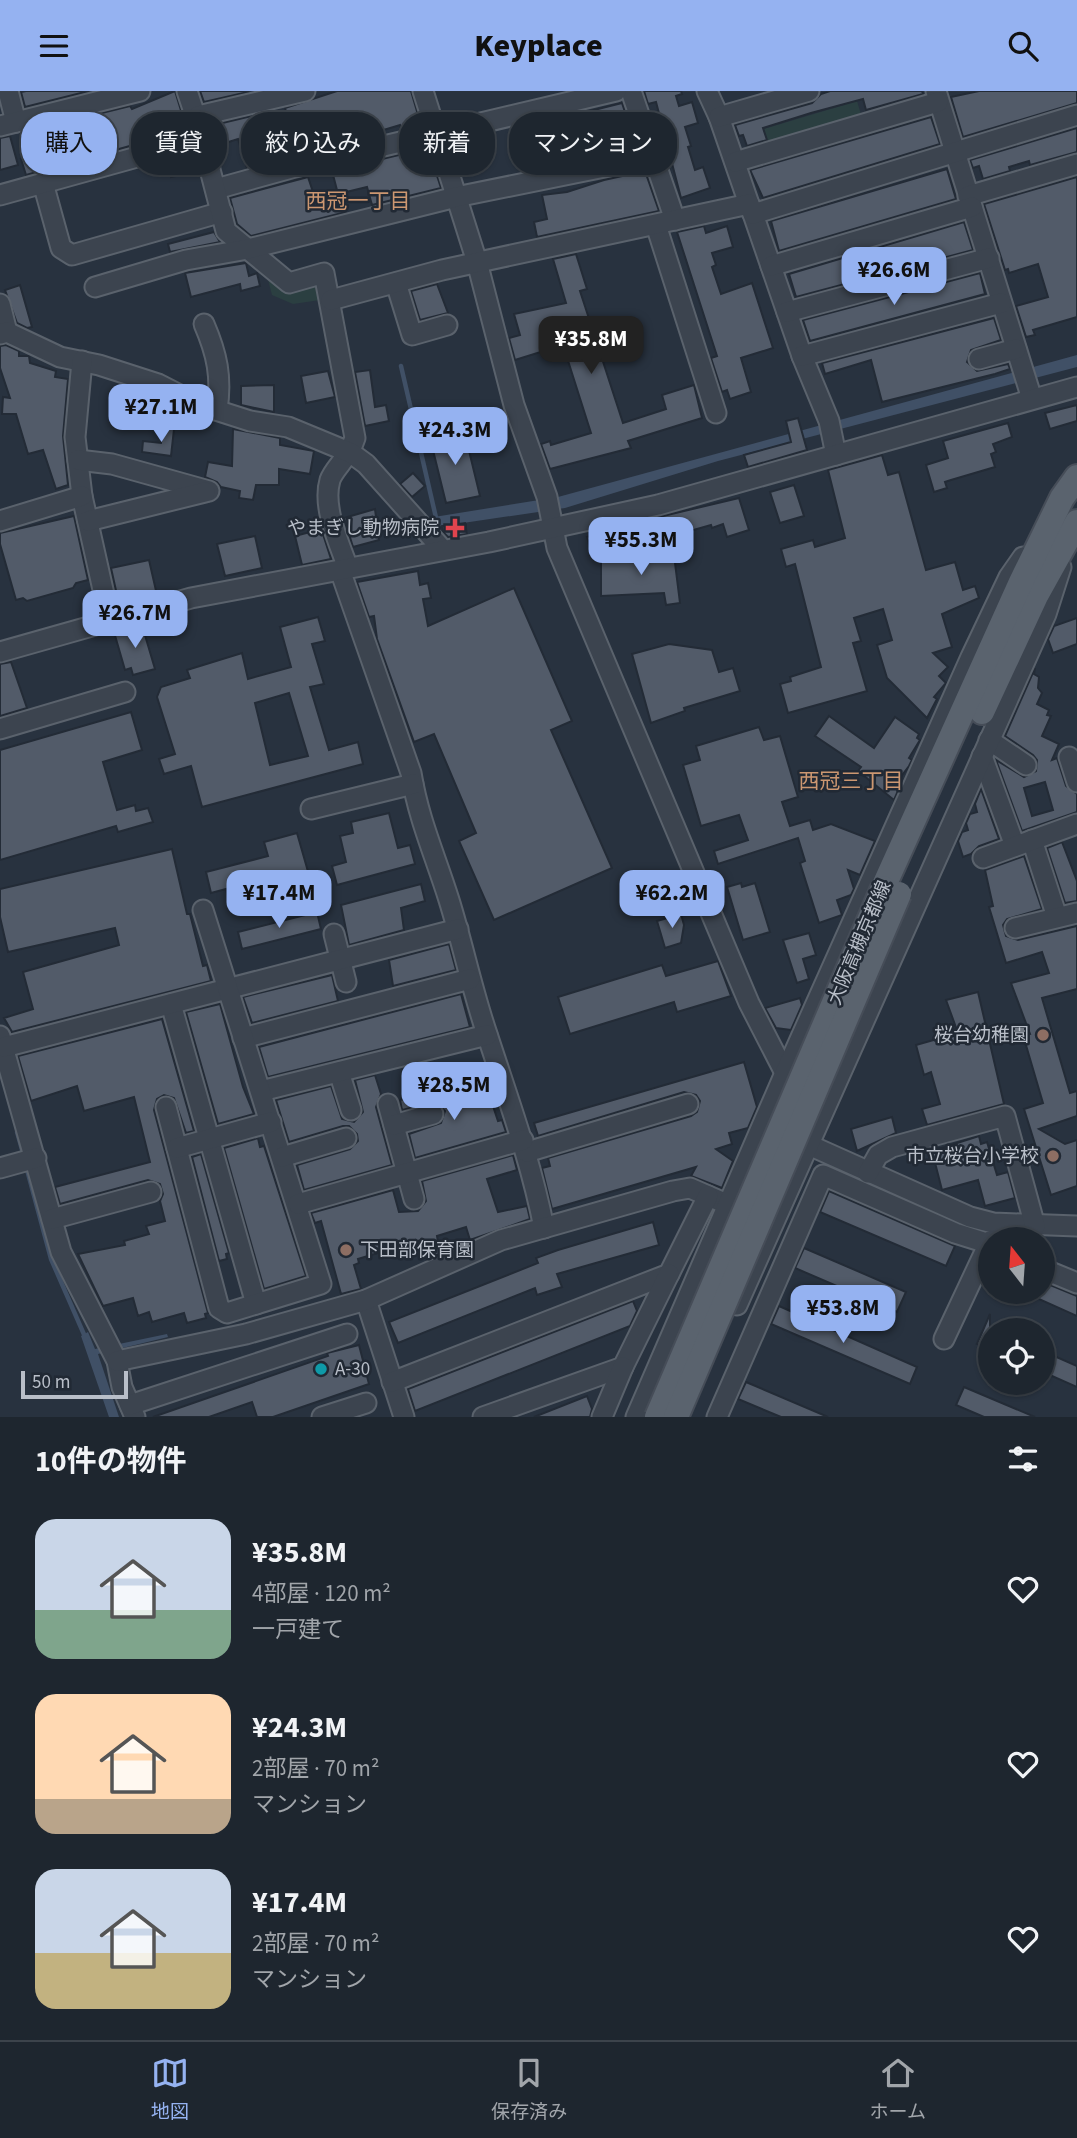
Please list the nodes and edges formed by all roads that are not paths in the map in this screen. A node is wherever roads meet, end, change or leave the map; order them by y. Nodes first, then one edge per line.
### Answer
1 (8, 91) edge
2 (138, 91) edge
3 (187, 91) edge
4 (306, 91) edge
5 (423, 91) edge
6 (616, 91) edge
7 (631, 91) edge
8 (707, 91) edge
9 (809, 91) edge
10 (940, 95) edge
11 (196, 112) edge
12 (219, 112) edge
13 (430, 112) edge
14 (638, 112) edge
15 (1077, 115) edge
16 (719, 117) junction
17 (495, 119) edge
18 (8, 124) edge
19 (399, 142) edge
20 (956, 153) junction
21 (131, 159) edge
22 (735, 162) junction
23 (1077, 164) edge
24 (212, 175) edge
25 (449, 175) edge
26 (565, 175) edge
27 (657, 175) edge
28 (43, 183) junction
29 (216, 189) junction
30 (0, 195) edge
31 (456, 197) junction
32 (970, 202) junction
33 (751, 209) junction
34 (222, 212) junction
35 (666, 222) junction
36 (248, 249) junction
37 (989, 258) junction
38 (477, 262) junction
39 (771, 266) junction
40 (396, 283) junction
41 (94, 287) dead end
42 (331, 300) junction
43 (1001, 303) junction
44 (0, 304) edge
45 (787, 312) junction
46 (204, 324) dead end
47 (447, 325) dead end
48 (4, 333) edge
49 (802, 356) junction
50 (979, 359) dead end
51 (82, 361) junction
52 (1024, 375) junction
53 (1077, 387) edge
54 (218, 410) junction
55 (716, 413) dead end
56 (351, 453) junction
57 (836, 455) junction
58 (78, 460) junction
59 (1077, 477) edge
60 (82, 496) junction
61 (1062, 498) junction
62 (551, 514) junction
63 (0, 521) edge
64 (88, 521) junction
65 (1075, 525) edge
66 (443, 550) junction
67 (344, 569) junction
68 (110, 621) junction
69 (0, 652) edge
70 (125, 692) dead end
71 (0, 729) edge
72 (986, 748) junction
73 (1069, 757) dead end
74 (1026, 765) dead end
75 (1077, 782) edge
76 (413, 784) junction
77 (310, 809) dead end
78 (1077, 824) edge
79 (1024, 843) junction
80 (983, 858) dead end
81 (891, 891) junction
82 (203, 910) dead end
83 (1077, 913) edge
84 (1057, 917) junction
85 (1015, 928) dead end
86 (458, 929) junction
87 (334, 934) dead end
88 (340, 960) junction
89 (470, 979) junction
90 (346, 982) dead end
91 (226, 989) junction
92 (171, 1004) junction
93 (487, 1035) junction
94 (243, 1038) junction
95 (2, 1041) edge
96 (339, 1072) junction
97 (785, 1073) junction
98 (261, 1091) junction
99 (388, 1104) dead end
100 (688, 1104) dead end
101 (166, 1107) dead end
102 (351, 1109) dead end
103 (433, 1114) dead end
104 (271, 1122) junction
105 (394, 1125) junction
106 (346, 1138) dead end
107 (209, 1139) junction
108 (809, 1145) junction
109 (525, 1146) junction
110 (177, 1148) junction
111 (282, 1157) junction
112 (28, 1160) junction
113 (0, 1168) edge
114 (407, 1173) junction
115 (867, 1173) junction
116 (151, 1192) dead end
117 (708, 1196) junction
118 (414, 1199) dead end
119 (298, 1204) junction
120 (729, 1205) junction
121 (52, 1219) junction
122 (1035, 1226) junction
123 (1077, 1226) edge
124 (1031, 1227) edge
125 (544, 1228) junction
126 (978, 1229) edge
127 (978, 1236) edge
128 (978, 1266) edge
129 (670, 1274) junction
130 (1055, 1274) edge
131 (1077, 1283) edge
132 (366, 1300) junction
133 (256, 1304) junction
134 (347, 1334) dead end
135 (944, 1339) dead end
136 (113, 1352) junction
137 (623, 1367) junction
138 (392, 1382) junction
139 (366, 1403) dead end
140 (132, 1411) edge
141 (322, 1417) edge
142 (404, 1417) edge
143 (483, 1417) edge
144 (602, 1417) edge
145 (636, 1417) edge
146 (657, 1417) edge
147 (676, 1417) edge
148 (685, 1417) edge
149 (717, 1417) edge

1 - 18 street
2 - 18 street
3 - 11 street
4 - 12 street
5 - 13 street
6 - 17 street
7 - 14 street
8 - 16 street
9 - 16 street
10 - 20 street
10 - 22 street
15 - 20 street
16 - 22 street
19 - 29 street
20 - 32 street
20 - 33 street
21 - 28 street
22 - 33 street
23 - 32 street
24 - 29 street
25 - 31 street
26 - 31 street
27 - 35 street
28 - 30 street
28 - 34 street
29 - 34 street
31 - 36 street
31 - 38 street
32 - 37 street
32 - 39 street
33 - 35 street
33 - 39 street
34 - 36 street
35 - 38 street
35 - 55 street
36 - 41 street
36 - 42 street
37 - 43 street
37 - 45 street
38 - 40 street
38 - 62 street
39 - 45 street
40 - 42 street
40 - 47 street
42 - 56 street
43 - 49 street
43 - 52 street
44 - 48 street
45 - 49 street
46 - 54 street
48 - 51 street
49 - 57 street
50 - 52 street
51 - 54 street
51 - 58 street
52 - 53 street
52 - 57 street
54 - 56 street
56 - 66 street
56 - 67 street
57 - 62 street
58 - 60 street
58 - 64 street
59 - 61 main road, 大阪高槻京都線
60 - 63 street
60 - 64 street
61 - 81 main road, 大阪高槻京都線
61 - 97 street
62 - 66 street
62 - 97 street
64 - 68 street
65 - 72 street
65 - 81 main road, 大阪高槻京都線
66 - 67 street
67 - 68 street
67 - 76 street
68 - 69 street
70 - 71 street
72 - 74 street
72 - 79 street
72 - 108 street
73 - 75 street
76 - 77 street
76 - 86 street
78 - 79 street
79 - 80 street
79 - 84 street
81 - 146 main road, 大阪高槻京都線, bridge
81 - 147 main road, 大阪高槻京都線, bridge
82 - 91 street
83 - 84 street
84 - 85 street
86 - 88 street
86 - 89 street
87 - 88 street
88 - 90 street
88 - 91 street
89 - 93 street
89 - 94 street
91 - 92 street
91 - 94 street
92 - 95 street
92 - 107 street
93 - 96 street
93 - 109 street
94 - 98 street
95 - 112 street
96 - 98 street
96 - 102 street
97 - 108 street
97 - 120 street
98 - 104 street
99 - 105 street
100 - 109 street
101 - 110 street
103 - 105 street
104 - 107 street
104 - 111 street
105 - 114 street
106 - 111 street
107 - 110 street
107 - 133 street
108 - 115 street
108 - 148 street
109 - 114 street
109 - 125 street
110 - 133 street
111 - 119 street
112 - 113 street
112 - 121 street
114 - 118 street
114 - 119 street
115 - 122 street
115 - 126 street
116 - 121 street
117 - 120 street
117 - 125 street
117 - 129 street
119 - 133 street
120 - 145 street
121 - 136 street
122 - 123 street
122 - 124 street
125 - 132 street
127 - 149 street
128 - 135 street
129 - 137 street
129 - 138 street
130 - 131 street
132 - 136 street
132 - 138 street
134 - 140 street
136 - 140 street
137 - 143 street
137 - 144 street
138 - 142 street
139 - 141 street

